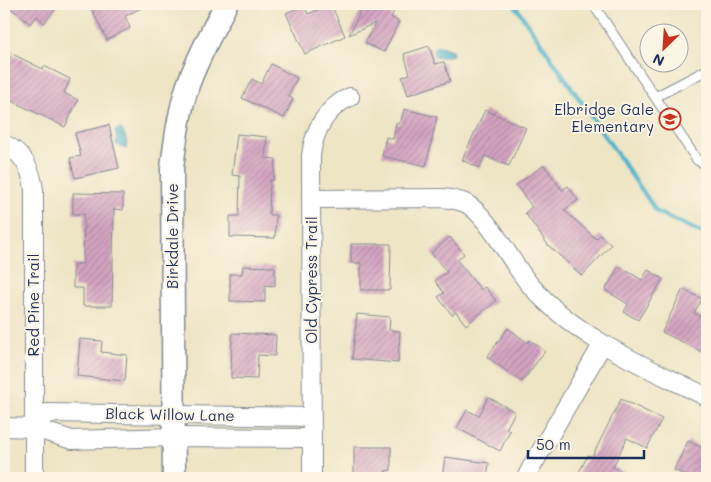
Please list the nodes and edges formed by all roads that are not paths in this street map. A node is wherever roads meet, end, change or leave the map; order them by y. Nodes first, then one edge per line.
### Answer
1 (226, 4) edge
2 (593, 4) edge
3 (707, 70) edge
4 (350, 97) dead end
5 (654, 97) junction
6 (4, 144) edge
7 (707, 165) edge
8 (311, 199) junction
9 (602, 345) junction
10 (707, 398) edge
11 (174, 415) junction
12 (312, 416) junction
13 (4, 427) edge
14 (34, 428) junction
15 (174, 438) junction
16 (312, 438) junction
17 (34, 478) edge
18 (174, 478) edge
19 (312, 478) edge
20 (526, 478) edge

1 - 11 street, Birkdale Drive
2 - 5 lane
3 - 5 lane
4 - 8 street, Old Cypress Trail
5 - 7 lane
6 - 14 street, Red Pine Trail
8 - 9 street
8 - 12 street, Old Cypress Trail
9 - 10 street
9 - 20 street
11 - 12 street, Black Willow Lane
11 - 14 street, Black Willow Lane
11 - 15 street, Birkdale Drive
12 - 16 street, Old Cypress Trail
13 - 14 street, Black Willow Lane
14 - 15 street, Black Willow Lane
14 - 17 street, Red Pine Trail
15 - 16 street, Black Willow Lane
15 - 18 street, Birkdale Drive
16 - 19 street, Old Cypress Trail

